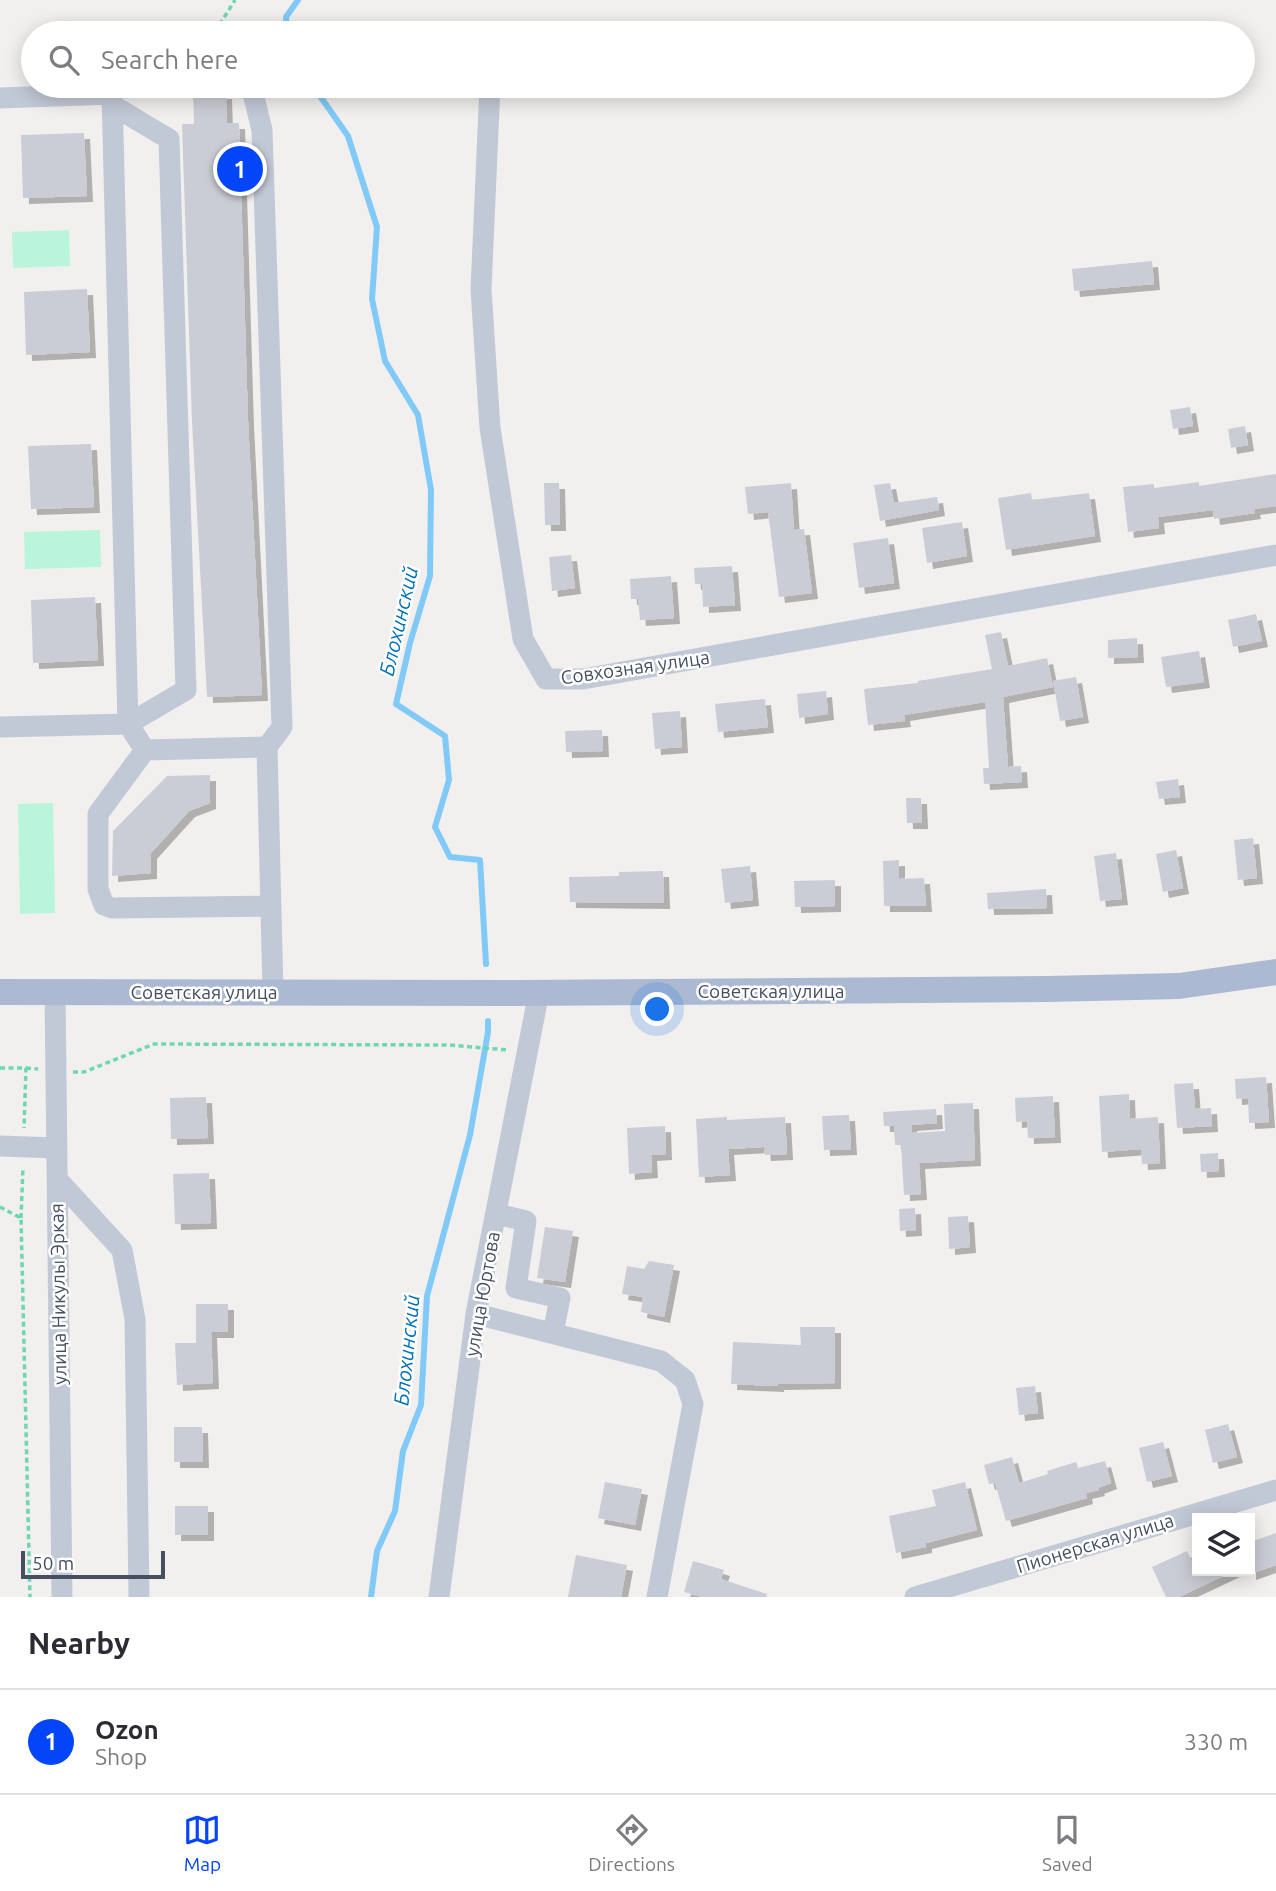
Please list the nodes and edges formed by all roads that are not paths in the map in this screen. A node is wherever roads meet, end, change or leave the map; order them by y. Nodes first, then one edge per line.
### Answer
1 (21, 97) edge
2 (0, 98) edge
3 (115, 98) edge
4 (119, 98) edge
5 (254, 98) edge
6 (489, 98) edge
7 (1276, 555) edge
8 (128, 724) junction
9 (0, 727) edge
10 (267, 747) junction
11 (145, 750) junction
12 (271, 906) junction
13 (1276, 972) edge
14 (0, 992) edge
15 (55, 992) junction
16 (273, 992) junction
17 (539, 992) junction
18 (0, 1146) edge
19 (56, 1148) junction
20 (57, 1180) junction
21 (497, 1214) junction
22 (476, 1314) junction
23 (553, 1333) junction
24 (1276, 1490) edge
25 (62, 1597) edge
26 (139, 1597) edge
27 (439, 1597) edge
28 (657, 1597) edge
29 (915, 1597) edge

1 - 2 street
3 - 8 street
4 - 8 street
5 - 10 street
6 - 7 street, Совхозная улица
8 - 9 street
8 - 11 street
10 - 11 street
10 - 12 street
11 - 12 street
12 - 16 street
13 - 17 main road, Советская улица
14 - 15 main road, Советская улица
15 - 16 main road, Советская улица
15 - 19 street, улица Никулы Эркая
16 - 17 main road, Советская улица
17 - 21 street, улица Юртова
18 - 19 street
19 - 20 street, улица Никулы Эркая
20 - 25 street, улица Никулы Эркая
20 - 26 street
21 - 22 street, улица Юртова
21 - 23 street
22 - 23 street
22 - 27 street, улица Юртова
23 - 28 street
24 - 29 street, Пионерская улица

